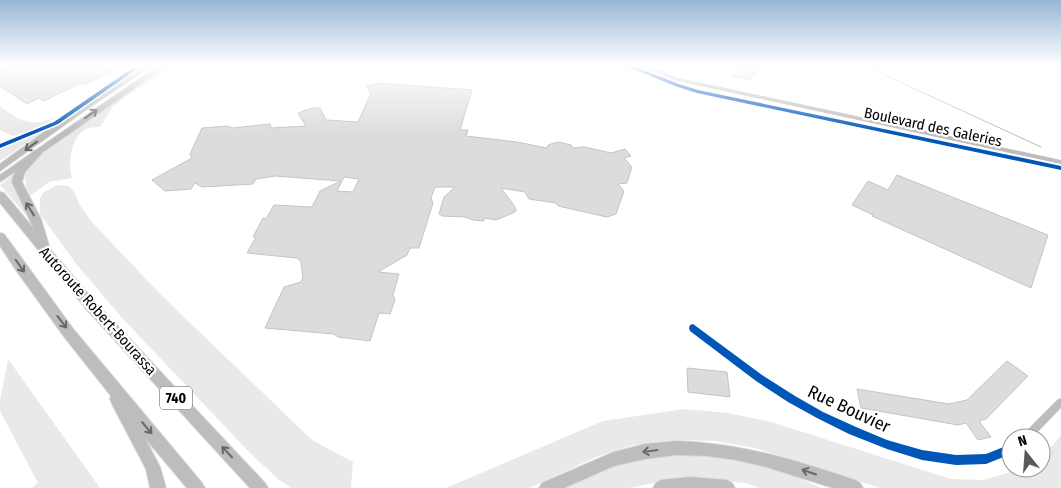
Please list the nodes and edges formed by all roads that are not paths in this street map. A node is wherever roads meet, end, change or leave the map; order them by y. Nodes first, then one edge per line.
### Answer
1 (114, 88) edge
2 (129, 88) edge
3 (683, 88) edge
4 (714, 88) edge
5 (37, 152) junction
6 (1061, 162) edge
7 (0, 168) edge
8 (1061, 168) edge
9 (0, 179) edge
10 (0, 196) edge
11 (2, 243) edge
12 (47, 255) junction
13 (693, 328) dead end
14 (105, 378) junction
15 (1061, 402) edge
16 (1035, 428) edge
17 (1001, 454) edge
18 (158, 488) edge
19 (197, 488) edge
20 (260, 488) edge
21 (548, 488) edge
22 (661, 488) edge
23 (727, 488) edge
24 (855, 488) edge

1 -> 7 main road
5 -> 2 main road
3 - 8 street, Boulevard des Galeries
4 - 6 street, Boulevard des Galeries
5 - 9 main road
12 -> 5 highway
10 - 12 highway, Autoroute Robert-Bourassa / 740
11 -> 14 highway, Autoroute Robert-Bourassa / 740
20 -> 12 highway, Autoroute Robert-Bourassa / 740
13 - 17 street, Rue Bouvier
14 - 18 highway
14 -> 19 highway, Autoroute Robert-Bourassa / 740
15 - 16 street
24 -> 21 highway
22 - 23 highway

